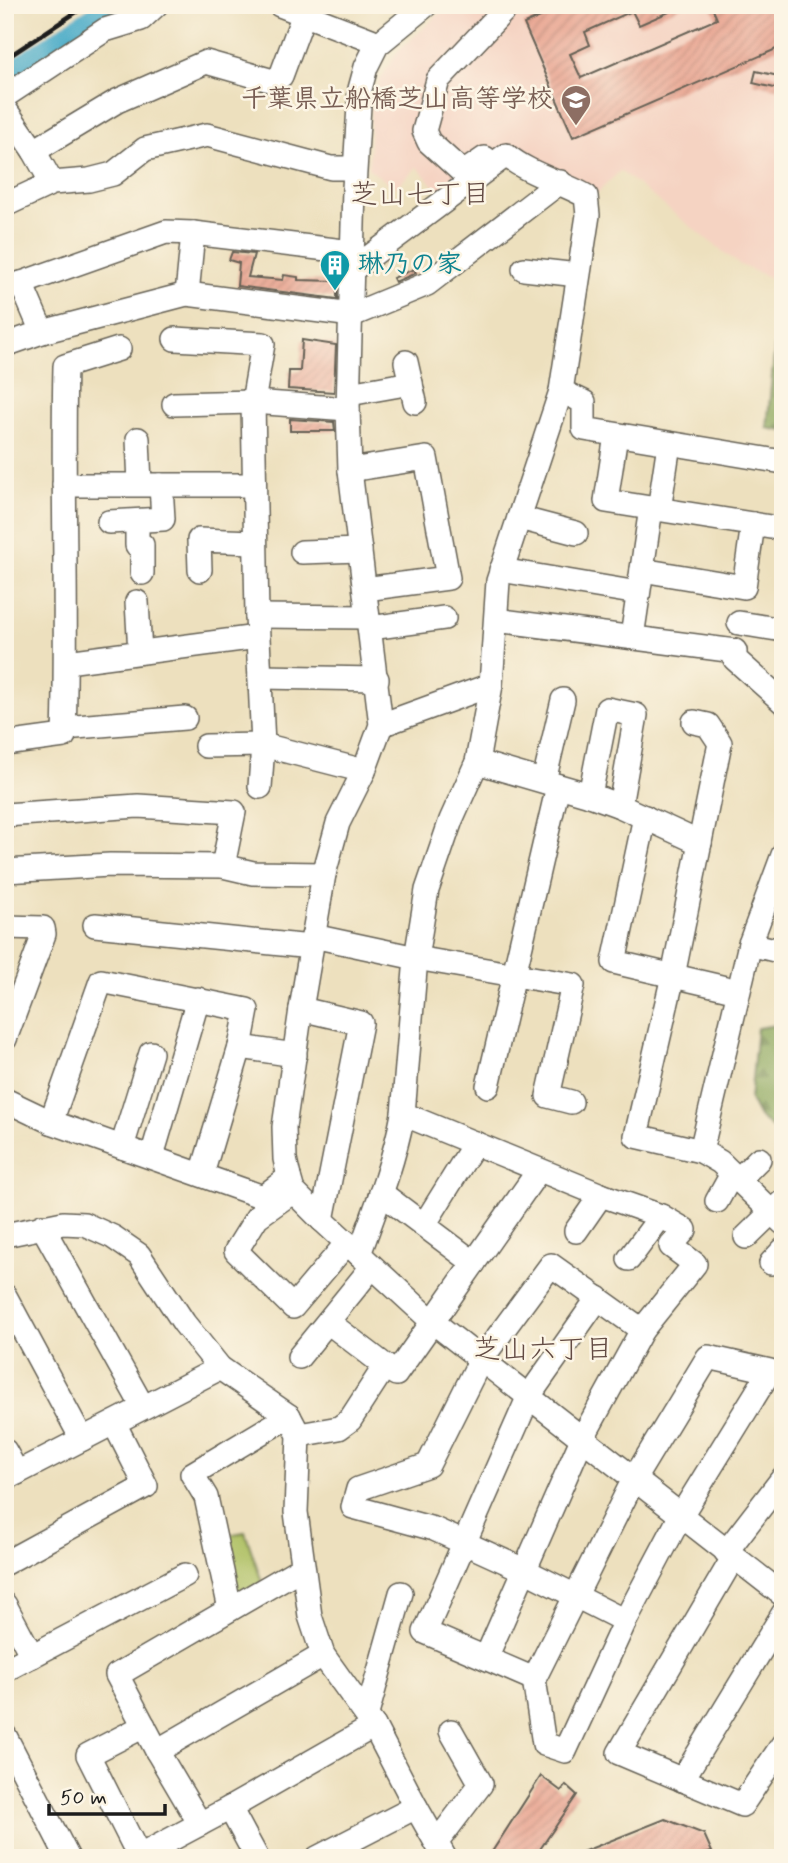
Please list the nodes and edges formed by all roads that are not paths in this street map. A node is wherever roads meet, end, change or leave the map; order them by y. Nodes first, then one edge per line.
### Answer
1 (156, 5) edge
2 (280, 5) edge
3 (426, 5) edge
4 (509, 5) edge
5 (304, 14) junction
6 (377, 45) junction
7 (5, 96) edge
8 (5, 109) edge
9 (34, 151) junction
10 (506, 155) junction
11 (354, 168) junction
12 (560, 182) junction
13 (52, 183) junction
14 (5, 205) edge
15 (193, 233) junction
16 (352, 261) junction
17 (524, 269) dead end
18 (578, 275) junction
19 (13, 286) edge
20 (187, 294) junction
21 (352, 315) junction
22 (42, 332) junction
23 (175, 339) dead end
24 (5, 345) edge
25 (119, 349) dead end
26 (410, 383) dead end
27 (561, 391) junction
28 (253, 402) junction
29 (349, 402) junction
30 (174, 404) dead end
31 (616, 435) junction
32 (138, 439) dead end
33 (669, 444) junction
34 (783, 462) edge
35 (350, 470) junction
36 (64, 485) junction
37 (151, 485) junction
38 (253, 485) junction
39 (655, 509) junction
40 (519, 518) junction
41 (137, 521) junction
42 (109, 522) dead end
43 (753, 524) junction
44 (783, 529) edge
45 (576, 533) dead end
46 (254, 542) junction
47 (360, 550) junction
48 (302, 552) dead end
49 (501, 569) junction
50 (200, 570) dead end
51 (142, 573) dead end
52 (640, 582) junction
53 (365, 589) junction
54 (137, 602) dead end
55 (444, 618) dead end
56 (496, 620) junction
57 (369, 622) junction
58 (739, 623) dead end
59 (257, 626) junction
60 (783, 630) edge
61 (632, 637) junction
62 (140, 652) junction
63 (67, 662) junction
64 (260, 677) junction
65 (377, 679) junction
66 (491, 685) junction
67 (563, 700) dead end
68 (783, 702) edge
69 (185, 718) dead end
70 (694, 722) dead end
71 (381, 725) junction
72 (64, 728) junction
73 (5, 744) edge
74 (263, 745) junction
75 (206, 746) dead end
76 (477, 762) junction
77 (364, 771) junction
78 (551, 784) junction
79 (260, 787) dead end
80 (590, 795) junction
81 (620, 806) junction
82 (5, 815) edge
83 (645, 817) junction
84 (700, 843) junction
85 (783, 855) edge
86 (223, 866) junction
87 (5, 870) edge
88 (324, 874) junction
89 (95, 925) dead end
90 (5, 927) edge
91 (312, 942) junction
92 (750, 944) junction
93 (779, 951) dead end
94 (416, 958) junction
95 (514, 975) junction
96 (673, 975) junction
97 (738, 991) junction
98 (198, 999) junction
99 (301, 1009) junction
100 (6, 1033) edge
101 (240, 1047) junction
102 (151, 1053) dead end
103 (295, 1055) junction
104 (488, 1086) dead end
105 (5, 1100) edge
106 (571, 1102) dead end
107 (403, 1114) junction
108 (51, 1122) junction
109 (475, 1143) junction
110 (122, 1147) junction
111 (701, 1152) junction
112 (152, 1156) junction
113 (759, 1159) dead end
114 (539, 1170) junction
115 (202, 1174) junction
116 (735, 1176) junction
117 (291, 1184) junction
118 (382, 1193) junction
119 (601, 1195) junction
120 (717, 1201) dead end
121 (779, 1212) edge
122 (661, 1216) junction
123 (322, 1220) junction
124 (424, 1225) junction
125 (42, 1226) junction
126 (576, 1231) dead end
127 (5, 1235) edge
128 (746, 1237) dead end
129 (359, 1255) junction
130 (629, 1259) dead end
131 (474, 1263) junction
132 (5, 1296) edge
133 (598, 1298) junction
134 (328, 1321) junction
135 (433, 1322) junction
136 (642, 1330) junction
137 (299, 1357) dead end
138 (480, 1361) junction
139 (385, 1366) junction
140 (220, 1368) junction
141 (529, 1396) junction
142 (143, 1407) junction
143 (114, 1423) junction
144 (294, 1425) junction
145 (582, 1438) junction
146 (82, 1439) junction
147 (5, 1451) edge
148 (11, 1476) edge
149 (783, 1478) edge
150 (634, 1479) junction
151 (680, 1517) junction
152 (466, 1542) junction
153 (729, 1555) junction
154 (5, 1563) edge
155 (303, 1567) junction
156 (524, 1570) junction
157 (185, 1574) dead end
158 (780, 1587) edge
159 (401, 1593) dead end
160 (576, 1596) junction
161 (5, 1605) edge
162 (230, 1609) junction
163 (783, 1614) edge
164 (625, 1621) junction
165 (32, 1656) junction
166 (323, 1656) junction
167 (486, 1658) junction
168 (5, 1670) edge
169 (534, 1679) junction
170 (371, 1720) junction
171 (144, 1726) junction
172 (451, 1731) dead end
173 (5, 1736) edge
174 (783, 1744) edge
175 (157, 1751) junction
176 (682, 1780) junction
177 (416, 1807) junction
178 (230, 1808) junction
179 (200, 1824) junction
180 (441, 1850) edge
181 (138, 1857) edge
182 (68, 1858) edge
183 (257, 1858) edge
184 (317, 1858) edge

1 - 7 street
2 - 5 street
3 - 6 street
4 - 10 street
5 - 6 street
5 - 9 street
6 - 11 street
8 - 9 street
9 - 13 street
10 - 12 street
10 - 16 street
11 - 13 street
11 - 16 street
12 - 18 street
12 - 21 street
13 - 14 street
15 - 16 street
15 - 19 street
15 - 20 street
16 - 21 street
17 - 18 street
18 - 27 street
19 - 22 street
20 - 21 street
20 - 22 street
21 - 29 street
22 - 24 street
23 - 28 street
25 - 36 street
26 - 29 street
27 - 31 street
27 - 40 street
28 - 29 street
28 - 30 street
28 - 38 street
29 - 35 street
31 - 33 street
31 - 39 street
32 - 37 street
33 - 34 street
33 - 39 street
35 - 47 street
35 - 53 street
36 - 37 street
36 - 63 street
37 - 38 street
37 - 41 street
38 - 46 street
39 - 43 street
39 - 52 street
40 - 45 street
40 - 49 street
41 - 42 street
41 - 51 street
43 - 44 street
43 - 52 street
46 - 50 street
46 - 59 street
47 - 48 street
47 - 53 street
49 - 52 street
49 - 56 street
52 - 61 street
53 - 57 street
54 - 62 street
55 - 57 street
56 - 61 street
56 - 66 street
57 - 59 street
57 - 65 street
58 - 60 street
59 - 62 street
59 - 64 street
61 - 68 street
62 - 63 street
63 - 72 street
64 - 65 street
64 - 74 street
65 - 71 street
66 - 71 street
66 - 76 street
67 - 78 street
69 - 72 street
70 - 84 street
71 - 77 street
72 - 73 street
74 - 75 street
74 - 77 street
74 - 79 street
76 - 78 street
76 - 94 street
77 - 88 street
78 - 80 street
78 - 95 street
80 - 81 street
80 - 81 street
81 - 83 street
82 - 86 street
83 - 84 street
83 - 96 street
84 - 96 street
85 - 92 street
86 - 87 street
86 - 88 street
88 - 91 street
89 - 91 street
90 - 100 street
91 - 94 street
91 - 99 street
92 - 93 street
92 - 97 street
94 - 95 street
94 - 107 street
95 - 104 street
95 - 106 street
96 - 97 street
96 - 111 street
97 - 111 street
98 - 101 street
98 - 108 street
98 - 112 street
99 - 103 street
99 - 123 street
101 - 103 street
101 - 115 street
102 - 110 street
103 - 117 street
105 - 108 street
107 - 109 street
107 - 118 street
108 - 110 street
109 - 114 street
109 - 124 street
110 - 112 street
111 - 116 street
112 - 115 street
113 - 116 street
114 - 119 street
114 - 131 street
115 - 117 street
116 - 120 street
116 - 121 street
117 - 123 street
117 - 129 street
118 - 124 street
118 - 129 street
119 - 122 street
119 - 126 street
121 - 128 street
122 - 130 street
122 - 136 street
123 - 129 street
124 - 131 street
125 - 127 street
125 - 140 street
125 - 142 street
129 - 134 street
129 - 135 street
131 - 135 street
132 - 146 street
133 - 136 street
133 - 138 street
133 - 141 street
134 - 137 street
134 - 139 street
135 - 138 street
135 - 139 street
136 - 145 street
138 - 141 street
138 - 152 street
139 - 144 street
140 - 142 street
140 - 144 street
141 - 145 street
141 - 152 street
142 - 143 street
143 - 146 street
143 - 154 street
144 - 155 street
144 - 162 street
145 - 150 street
145 - 156 street
146 - 148 street
147 - 148 street
149 - 153 street
150 - 151 street
150 - 151 street
150 - 160 street
151 - 153 street
151 - 164 street
152 - 156 street
152 - 167 street
153 - 158 street
153 - 176 street
155 - 162 street
155 - 166 street
156 - 160 street
156 - 167 street
157 - 165 street
159 - 170 street
160 - 164 street
160 - 169 street
161 - 165 street
162 - 171 street
163 - 176 street
164 - 169 street
165 - 168 street
166 - 170 street
166 - 175 street
167 - 169 street
170 - 177 street
170 - 178 street
171 - 175 street
171 - 181 street
172 - 180 street
173 - 182 street
174 - 176 street
175 - 179 street
177 - 180 street
177 - 184 street
178 - 179 street
178 - 183 street
179 - 181 street

